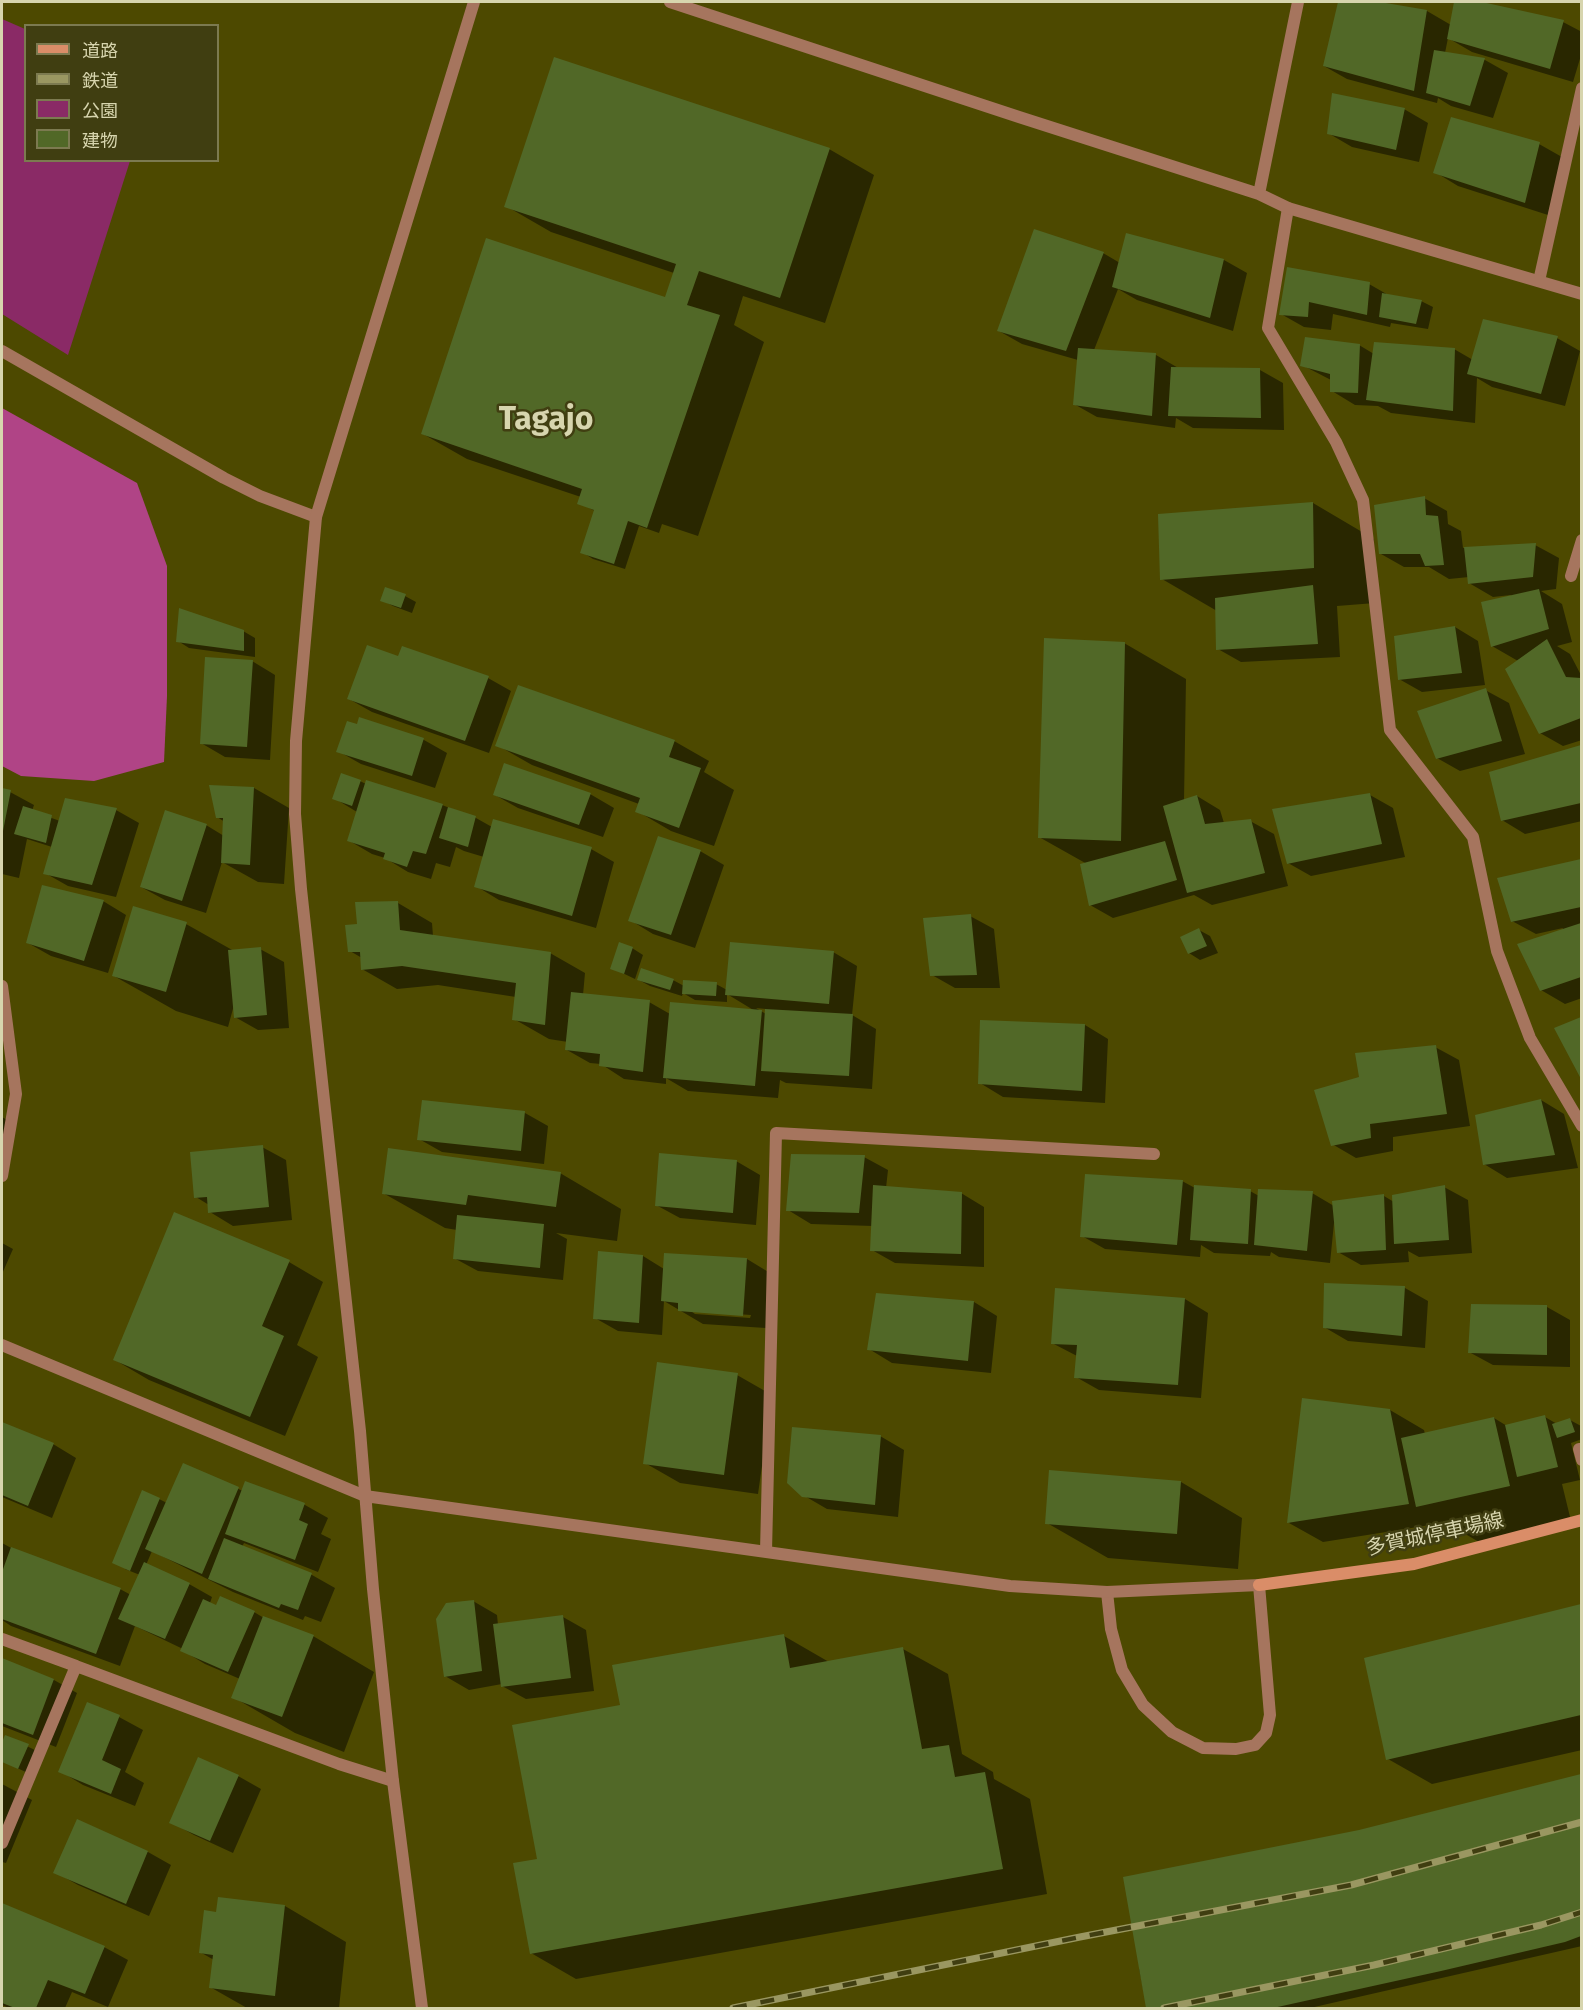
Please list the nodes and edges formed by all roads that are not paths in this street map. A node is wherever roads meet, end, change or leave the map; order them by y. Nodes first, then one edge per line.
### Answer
1 (474, 2) edge
2 (669, 2) edge
3 (1298, 2) edge
4 (1581, 88) edge
5 (1578, 125) edge
6 (1259, 194) junction
7 (1288, 208) junction
8 (1539, 281) junction
9 (1581, 294) edge
10 (2, 351) edge
11 (316, 517) junction
12 (1581, 540) edge
13 (1571, 576) dead end
14 (2, 986) edge
15 (1581, 1126) edge
16 (1154, 1154) dead end
17 (2, 1176) edge
18 (2, 1345) edge
19 (1581, 1449) edge
20 (1581, 1460) edge
21 (365, 1496) junction
22 (1581, 1520) edge
23 (766, 1551) junction
24 (1259, 1585) junction
25 (1107, 1592) junction
26 (2, 1639) edge
27 (76, 1666) junction
28 (393, 1781) junction
29 (2, 1843) edge
30 (422, 2008) edge

1 - 11 street
2 - 6 street
3 - 6 street
4 - 5 street
5 - 8 street
6 - 7 street
7 - 8 street
7 - 15 street
8 - 9 street
10 - 11 street
11 - 21 street
12 - 13 street
14 - 17 street
16 - 23 street
18 - 21 street
19 - 20 street
21 - 23 street
21 - 28 street
22 - 24 main road, 多賀城停車場線
23 - 25 street
24 - 25 street
24 - 25 street
26 - 27 street
27 - 28 street
27 - 29 street
28 - 30 street

